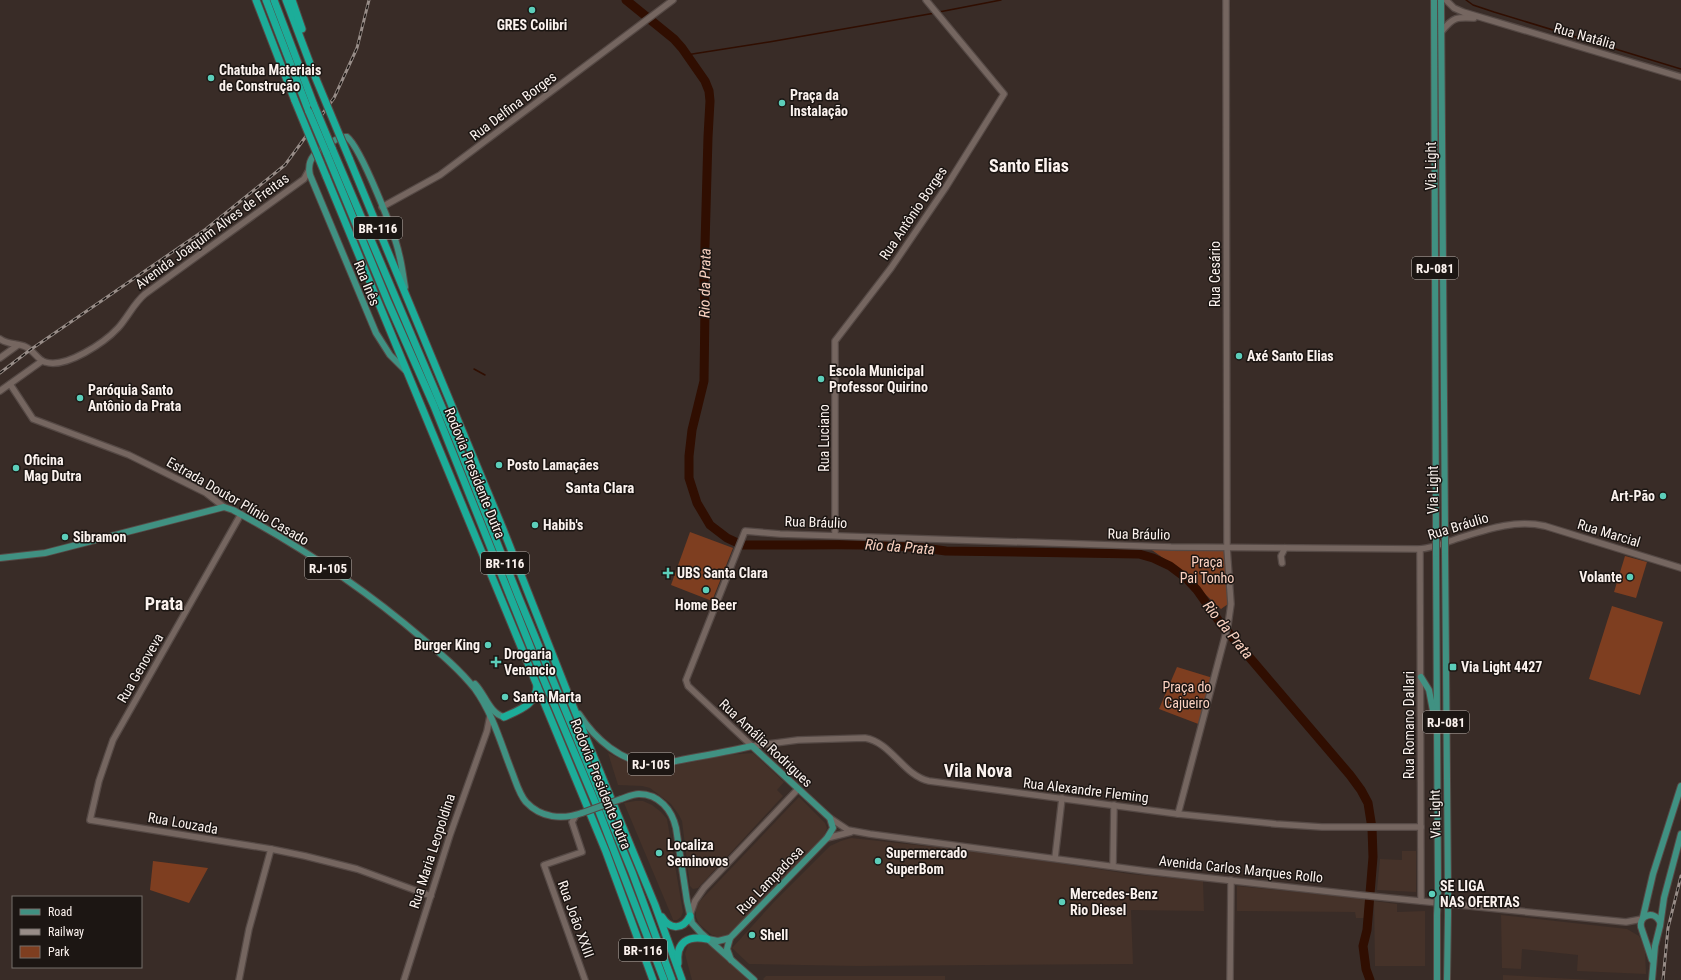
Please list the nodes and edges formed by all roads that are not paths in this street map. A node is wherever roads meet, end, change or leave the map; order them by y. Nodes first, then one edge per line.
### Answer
1 (256, 0) edge
2 (266, 0) edge
3 (274, 0) edge
4 (286, 0) edge
5 (292, 0) edge
6 (673, 0) edge
7 (926, 0) edge
8 (1226, 0) edge
9 (1434, 0) edge
10 (1442, 0) edge
11 (1446, 0) edge
12 (1482, 18) junction
13 (1442, 31) junction
14 (304, 47) junction
15 (1681, 77) edge
16 (329, 150) junction
17 (309, 170) junction
18 (304, 179) junction
19 (313, 181) junction
20 (382, 207) junction
21 (406, 297) junction
22 (0, 339) edge
23 (835, 341) joint
24 (18, 344) junction
25 (0, 358) edge
26 (42, 361) junction
27 (408, 374) junction
28 (10, 384) junction
29 (0, 391) edge
30 (224, 507) junction
31 (241, 514) junction
32 (1530, 523) joint
33 (835, 535) junction
34 (1227, 548) junction
35 (1285, 548) junction
36 (1420, 548) junction
37 (0, 558) edge
38 (1282, 563) dead end
39 (1681, 568) edge
40 (464, 676) junction
41 (1420, 676) junction
42 (687, 684) joint
43 (537, 686) junction
44 (572, 704) junction
45 (490, 716) junction
46 (504, 717) junction
47 (496, 729) junction
48 (1437, 730) junction
49 (487, 732) junction
50 (752, 746) junction
51 (1681, 786) edge
52 (798, 789) junction
53 (1062, 798) junction
54 (1114, 805) junction
55 (579, 814) junction
56 (1178, 814) junction
57 (830, 818) junction
58 (90, 820) joint
59 (1421, 827) junction
60 (853, 832) junction
61 (1681, 834) edge
62 (827, 838) junction
63 (271, 849) junction
64 (1055, 858) junction
65 (1113, 866) junction
66 (1231, 880) junction
67 (430, 896) junction
68 (1421, 901) junction
69 (655, 905) junction
70 (690, 916) junction
71 (1643, 918) junction
72 (1626, 922) junction
73 (1660, 922) junction
74 (1642, 930) junction
75 (1658, 931) junction
76 (730, 938) junction
77 (707, 939) junction
78 (731, 960) junction
79 (1653, 963) junction
80 (679, 971) junction
81 (239, 980) edge
82 (404, 980) edge
83 (585, 980) edge
84 (653, 980) edge
85 (664, 980) edge
86 (672, 980) edge
87 (682, 980) edge
88 (754, 980) edge
89 (1230, 980) edge
90 (1436, 980) edge
91 (1447, 980) edge
92 (1652, 980) edge

1 - 27 highway, BR-116, bridge
2 - 16 highway, Rodovia Presidente Dutra / BR-116, bridge
3 - 16 highway, Rodovia Presidente Dutra / BR-116, bridge
4 - 14 highway, BR-116
5 - 14 highway
6 - 20 street, Rua Delfina Borges
7 - 23 street, Rua Antônio Borges
8 - 34 street, Rua Cesário
9 - 48 main road, Via Light / RJ-081, bridge
10 - 13 main road, Via Light / RJ-081
11 - 12 street, Rua Natália
12 - 13 street, Rua Natália
12 - 15 street, Rua Natália
13 - 91 main road, Via Light / RJ-081, bridge
14 - 21 highway, BR-116, bridge
16 - 85 highway, Rodovia Presidente Dutra / BR-116
16 - 86 highway, Rodovia Presidente Dutra / BR-116
17 - 18 street, Avenida Joaquim Alves de Freitas
17 - 19 main road, Rua Inês
17 - 20 main road, Avenida Joaquim Alves de Freitas
18 - 19 street, Avenida Joaquim Alves de Freitas
18 - 26 street, Avenida Joaquim Alves de Freitas
19 - 27 main road, Rua Inês
20 - 21 main road
21 - 44 highway, BR-116
22 - 24 street
23 - 33 street, Rua Luciano
24 - 25 street
24 - 26 street
26 - 28 street
27 - 43 highway, BR-116
28 - 29 street
28 - 30 street, Estrada Doutor Plínio Casado
30 - 31 main road, Estrada Doutor Plínio Casado / RJ-105
30 - 37 main road
31 - 40 main road, Estrada Doutor Plínio Casado / RJ-105
31 - 58 street, Rua Genoveva
32 - 36 street, Rua Bráulio
32 - 39 street, Rua Marcial
33 - 34 street, Rua Bráulio
33 - 42 street, Rua Bráulio
34 - 35 street, Rua Bráulio
34 - 56 street, Rua Cesário
35 - 36 street, Rua Bráulio
35 - 38 street
36 - 41 street, Rua Romano Dallari
40 - 45 main road, RJ-105
40 - 46 main road, RJ-105
41 - 48 main road
41 - 59 street, Rua Romano Dallari
42 - 50 street, Rua Amália Rodrigues
43 - 46 highway
43 - 84 highway, BR-116
44 - 50 main road, Rua Alexandre Fleming / RJ-105
44 - 69 highway, BR-116
45 - 47 main road, RJ-105
45 - 49 street, Rua Maria Leopoldina
46 - 47 main road
47 - 49 street
47 - 55 main road, RJ-105
48 - 90 main road, Via Light / RJ-081, bridge
49 - 67 street, Rua Maria Leopoldina
50 - 52 main road, Rua Amália Rodrigues
50 - 53 street, Rua Alexandre Fleming
51 - 71 main road
52 - 57 main road, Rua Amália Rodrigues
52 - 70 street
53 - 54 street, Rua Alexandre Fleming
53 - 64 street
54 - 56 street, Rua Alexandre Fleming
54 - 65 street
55 - 70 main road, RJ-105, bridge
55 - 83 street, Rua João XXIII
56 - 59 street, Rua Alexandre Fleming
57 - 60 street, Avenida Carlos Marques Rollo
57 - 62 main road
58 - 63 street, Rua Louzada
59 - 68 street, Rua Romano Dallari
60 - 62 street, Avenida Carlos Marques Rollo
60 - 64 street, Avenida Carlos Marques Rollo
61 - 73 main road
62 - 76 main road, Rua Lampadosa
63 - 67 street, Rua Louzada
63 - 81 street
64 - 65 street, Avenida Carlos Marques Rollo
65 - 66 street, Avenida Carlos Marques Rollo
66 - 68 street, Avenida Carlos Marques Rollo
66 - 89 street
67 - 82 street, Rua Maria Leopoldina
68 - 72 street, Avenida Carlos Marques Rollo
69 - 70 highway
69 - 80 highway, BR-116
70 - 77 main road, RJ-105
71 - 72 street, Avenida Carlos Marques Rollo
71 - 73 main road
71 - 74 main road
72 - 74 street, Avenida Carlos Marques Rollo
73 - 75 main road
74 - 75 main road
74 - 79 main road
75 - 79 main road
76 - 77 main road
76 - 78 main road
77 - 78 main road, RJ-105
77 - 80 highway
78 - 88 main road, RJ-105
79 - 92 main road
80 - 87 highway, BR-116

